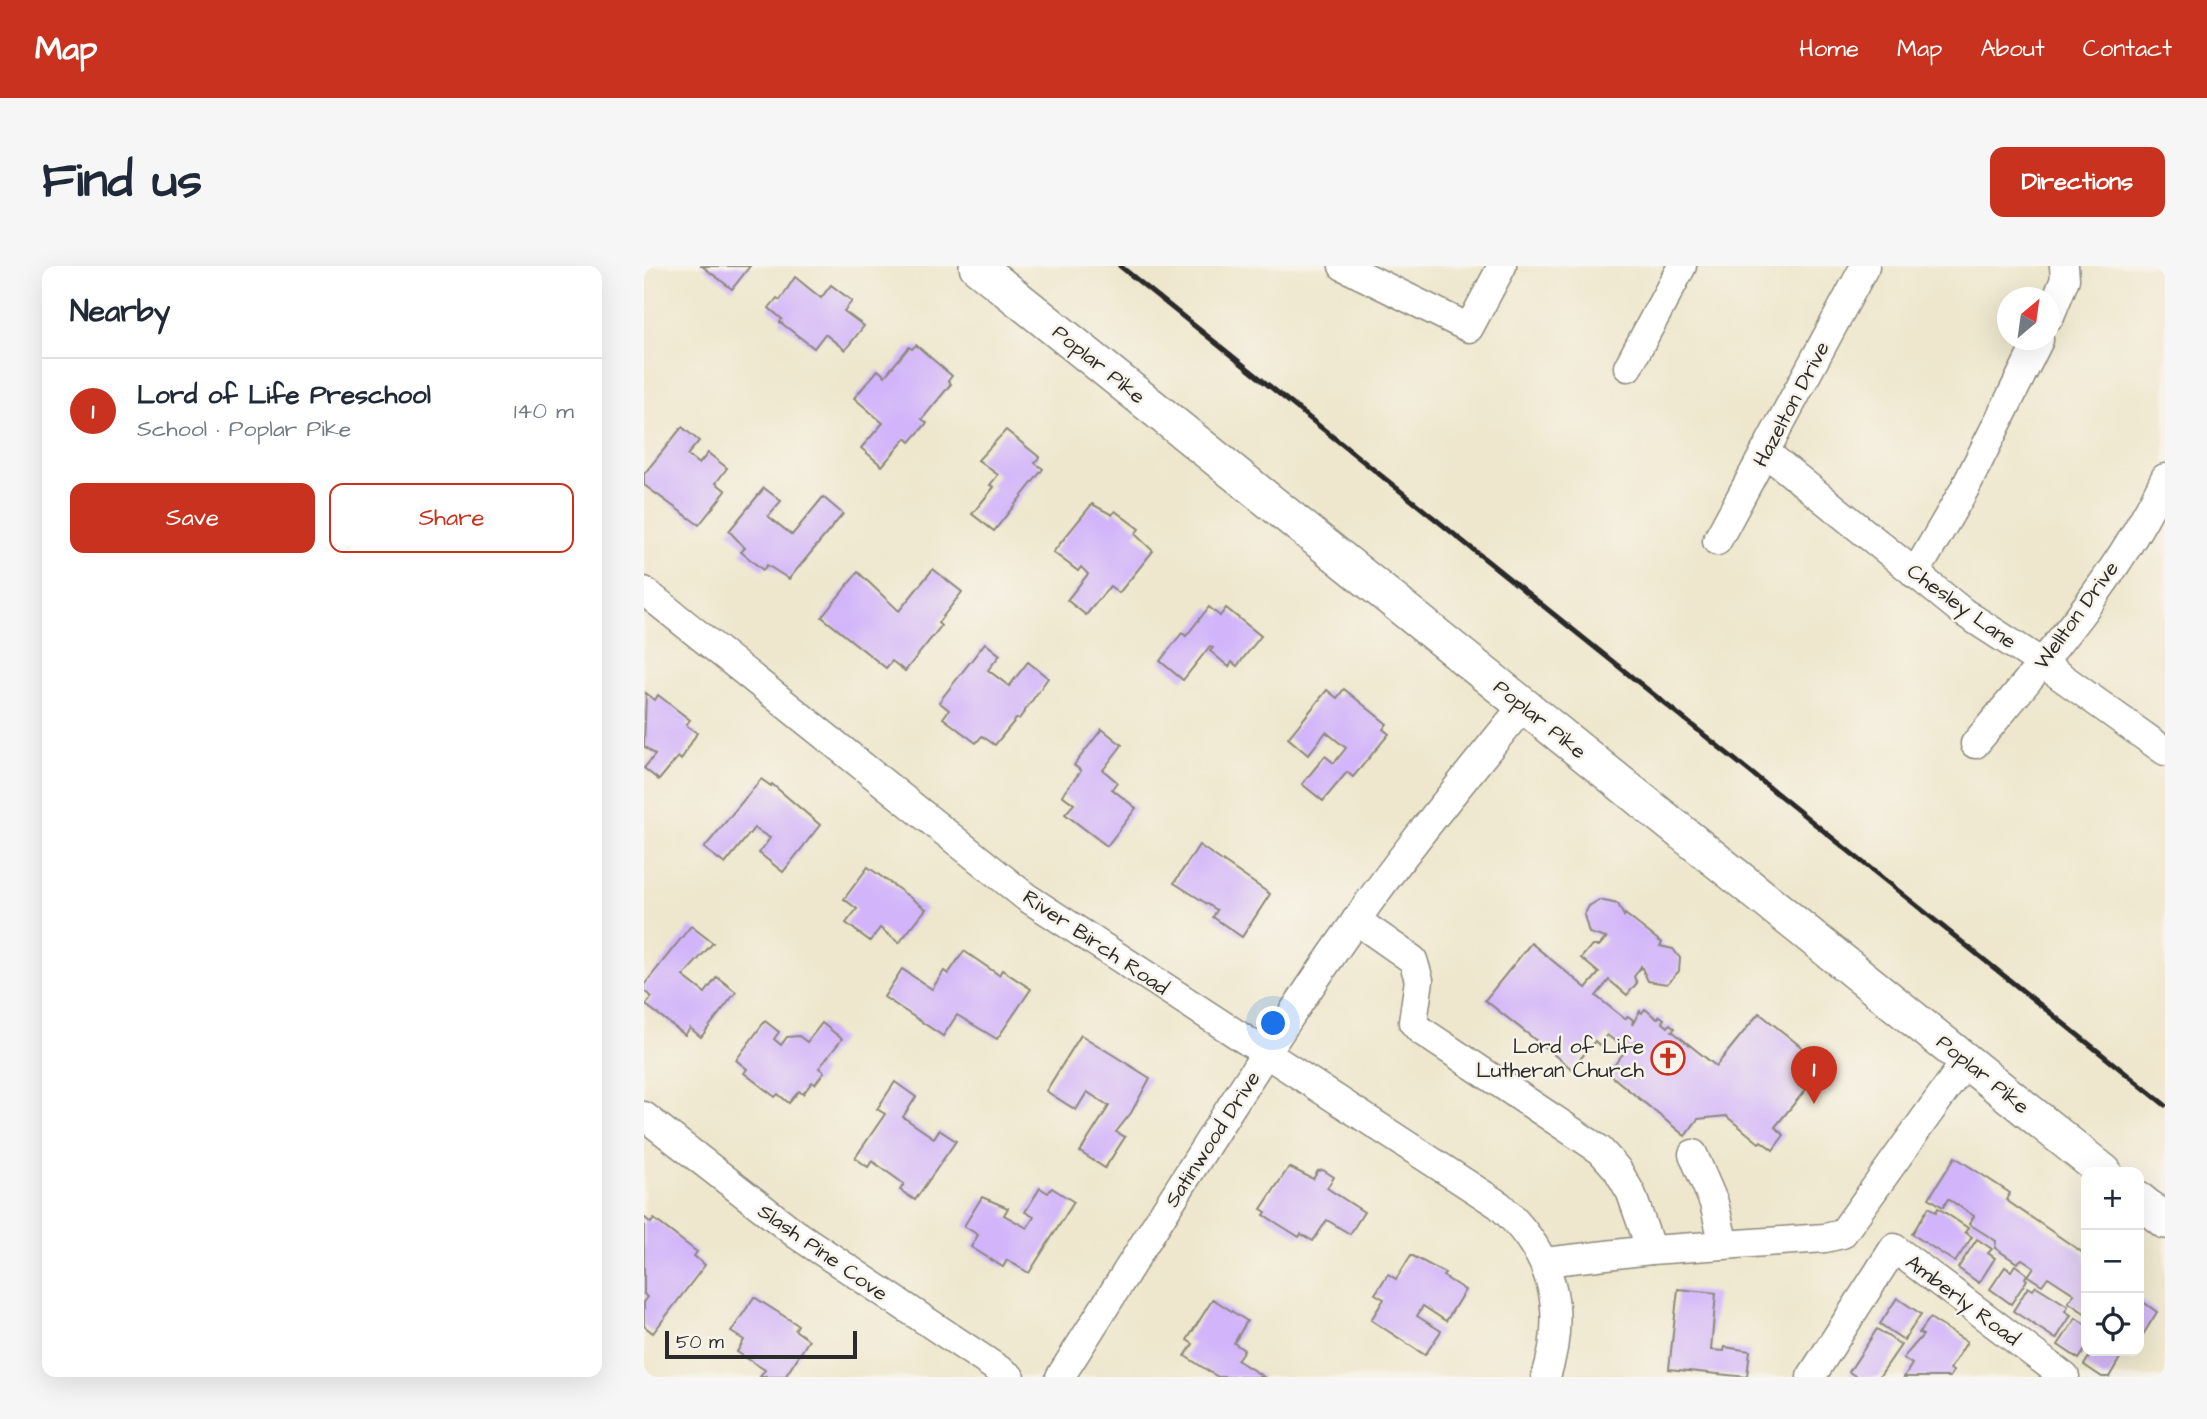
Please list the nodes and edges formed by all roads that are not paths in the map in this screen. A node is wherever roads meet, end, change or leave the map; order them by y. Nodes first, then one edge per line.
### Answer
1 (977, 266) edge
2 (1343, 266) edge
3 (1502, 266) edge
4 (1682, 266) edge
5 (1865, 266) edge
6 (2064, 266) edge
7 (2060, 291) edge
8 (2034, 350) edge
9 (1628, 367) dead end
10 (1765, 452) junction
11 (2165, 478) edge
12 (1717, 541) dead end
13 (1915, 573) junction
14 (644, 591) edge
15 (2042, 663) junction
16 (1523, 706) junction
17 (1975, 744) dead end
18 (2165, 751) edge
19 (1356, 920) junction
20 (1266, 1054) junction
21 (1966, 1061) junction
22 (644, 1116) edge
23 (1693, 1154) dead end
24 (2098, 1167) edge
25 (2144, 1204) edge
26 (2165, 1221) edge
27 (1724, 1245) junction
28 (1651, 1250) junction
29 (1547, 1270) junction
30 (1010, 1377) edge
31 (1060, 1377) edge
32 (1546, 1377) edge
33 (1811, 1377) edge
34 (2065, 1377) edge

1 - 16 main road, Poplar Pike
2 - 3 street
4 - 9 street
5 - 10 street, Hazelton Drive
6 - 7 street
8 - 13 street
10 - 12 street, Hazelton Drive
10 - 13 street, Chesley Lane
11 - 15 street, Wellton Drive
13 - 15 street, Chesley Lane
14 - 20 street, River Birch Road
15 - 17 street, Wellton Drive
15 - 18 street, Chesley Lane
16 - 19 street, Satinwood Drive
16 - 21 main road, Poplar Pike
19 - 20 street, Satinwood Drive
19 - 28 street
20 - 29 street, River Birch Road
20 - 31 street, Satinwood Drive
21 - 24 main road, Poplar Pike
21 - 27 street
22 - 30 street, Slash Pine Cove
23 - 27 street
25 - 26 main road
27 - 28 street
28 - 29 street
29 - 32 street
33 - 34 street, Amberly Road

